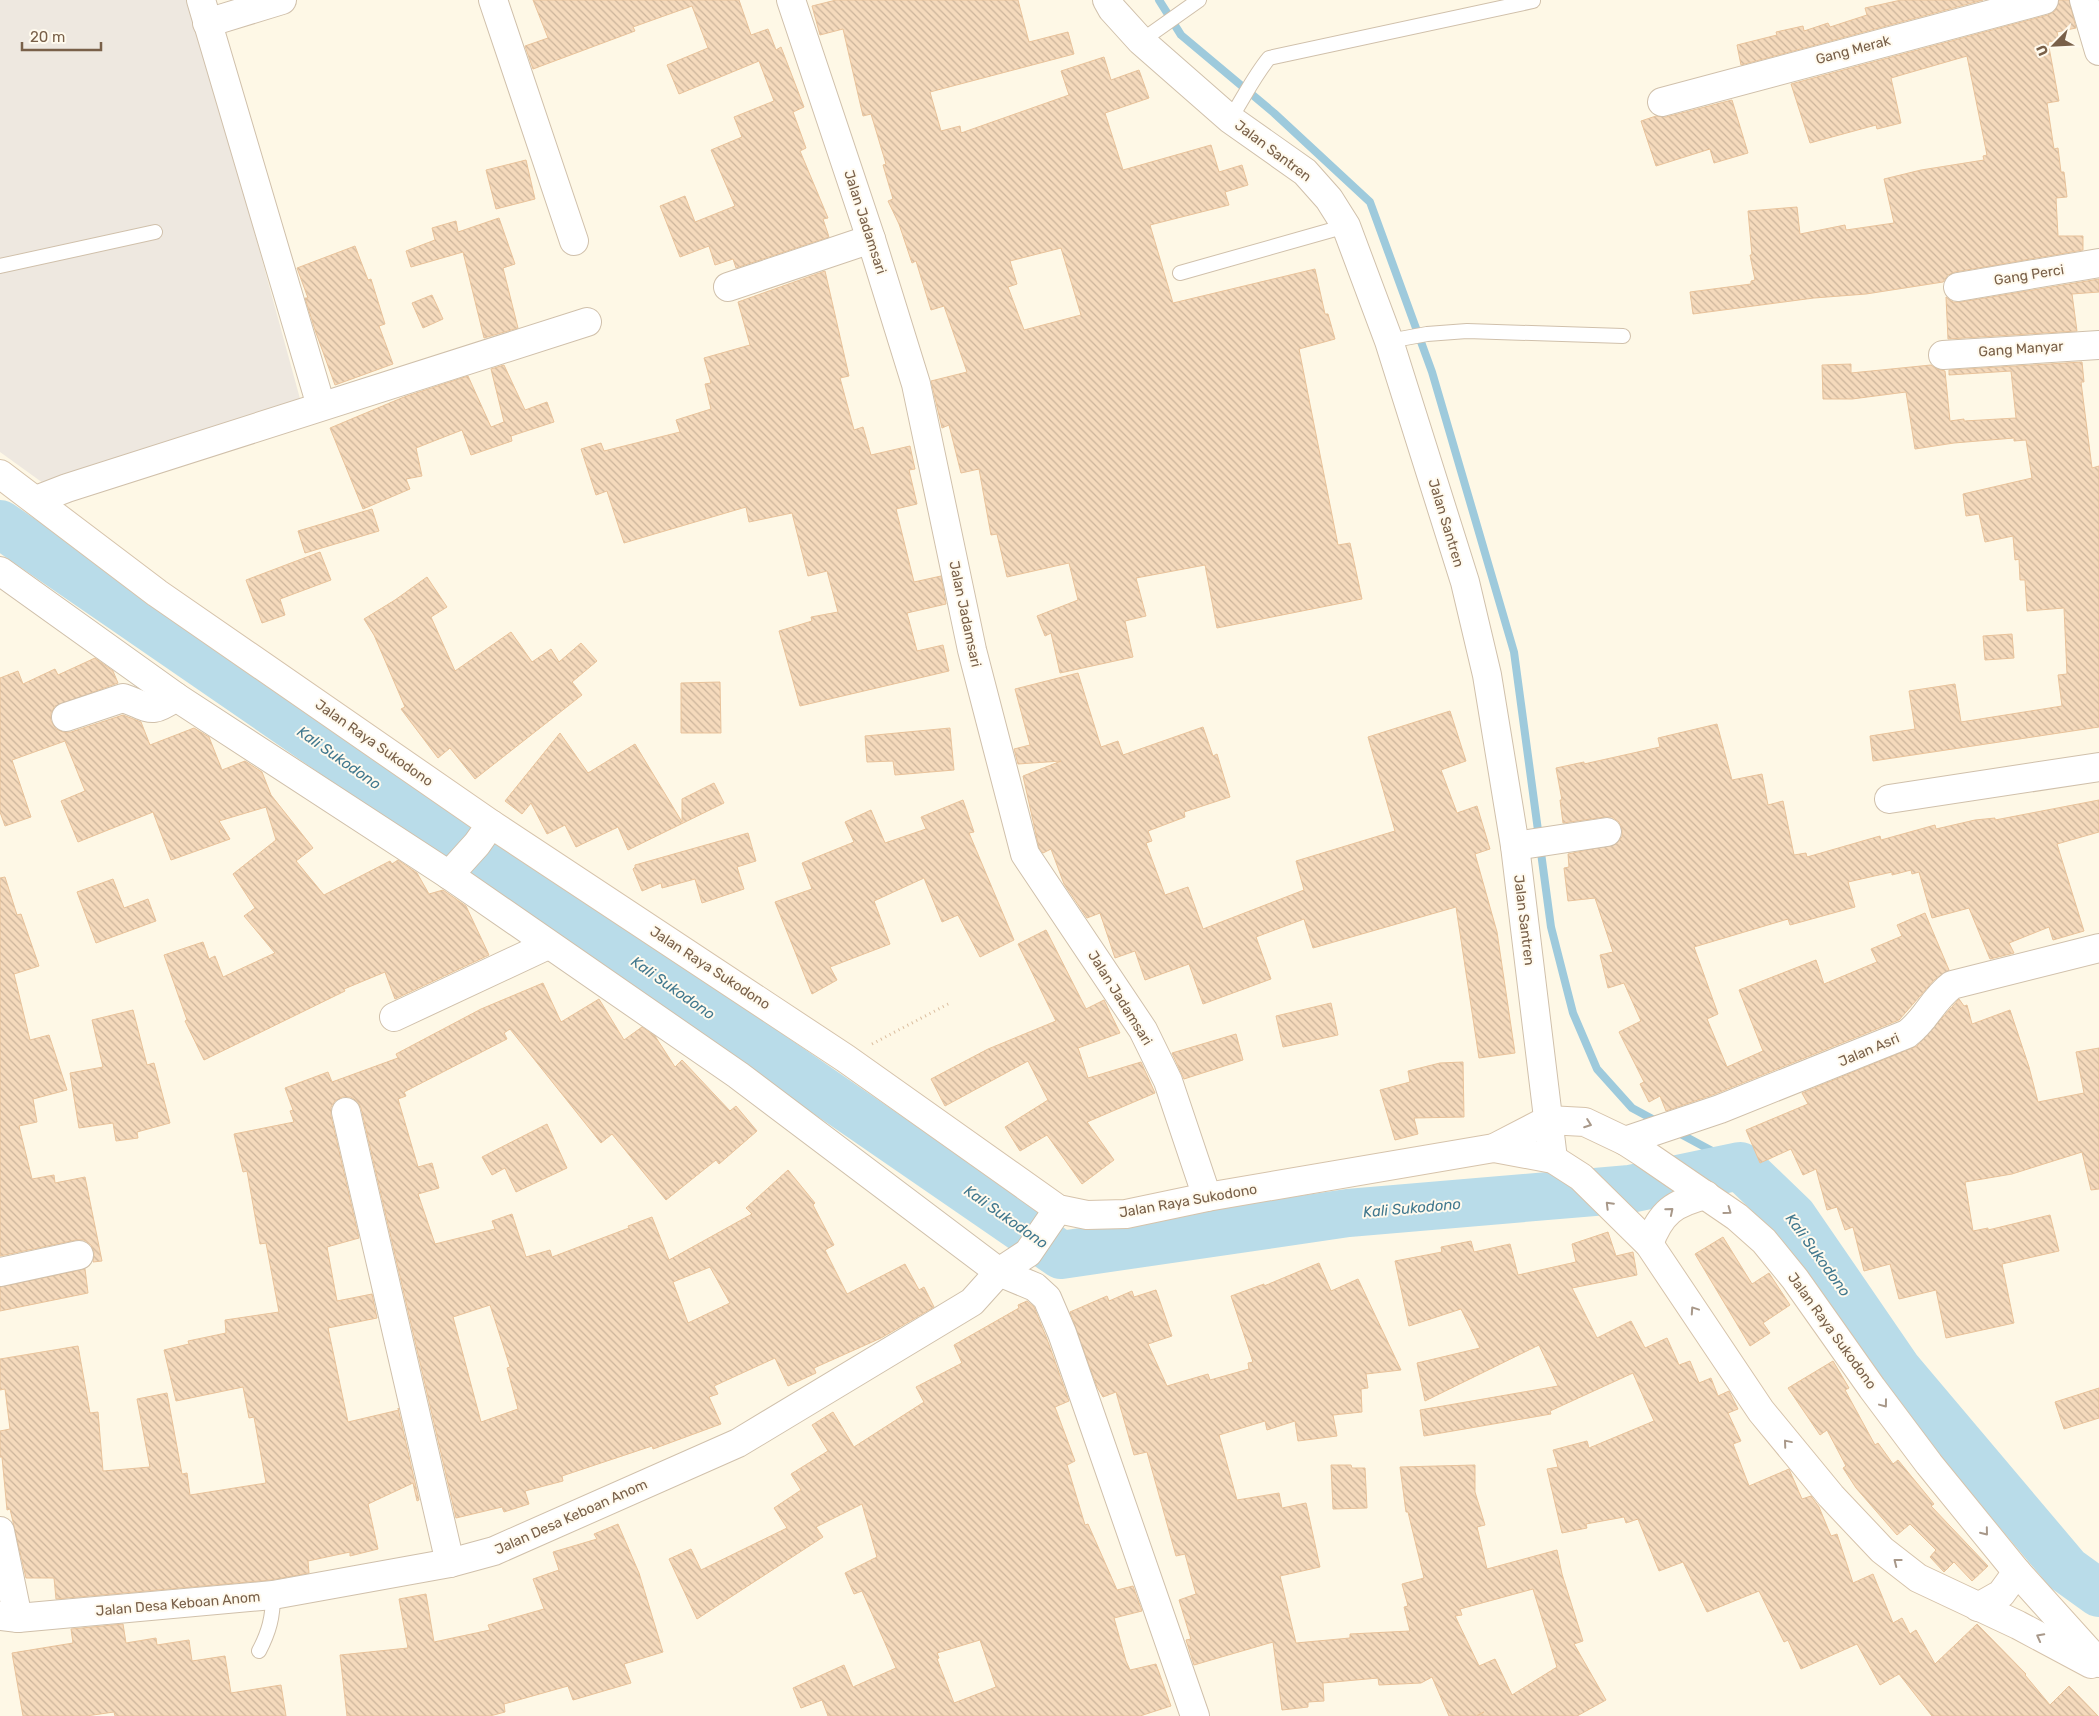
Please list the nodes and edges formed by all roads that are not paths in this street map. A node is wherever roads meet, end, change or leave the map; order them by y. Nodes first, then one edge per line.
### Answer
1 (282, 0) edge
2 (493, 0) edge
3 (791, 0) edge
4 (1107, 0) edge
5 (1199, 0) edge
6 (2044, 0) edge
7 (2084, 0) edge
8 (1533, 1) dead end
9 (204, 12) edge
10 (1149, 36) junction
11 (2099, 51) edge
12 (1662, 102) dead end
13 (1235, 111) junction
14 (1346, 226) junction
15 (155, 232) dead end
16 (871, 239) junction
17 (574, 241) dead end
18 (2099, 263) edge
19 (0, 266) edge
20 (1180, 273) dead end
21 (1958, 286) dead end
22 (728, 287) dead end
23 (587, 322) dead end
24 (1623, 336) dead end
25 (1396, 340) junction
26 (2099, 345) edge
27 (1943, 355) dead end
28 (321, 406) junction
29 (0, 474) edge
30 (36, 500) junction
31 (0, 571) edge
32 (176, 697) junction
33 (66, 717) dead end
34 (2099, 767) edge
35 (1889, 799) dead end
36 (1607, 832) dead end
37 (1531, 843) junction
38 (469, 852) junction
39 (548, 945) junction
40 (2099, 948) edge
41 (394, 1018) dead end
42 (346, 1112) dead end
43 (1548, 1120) junction
44 (1649, 1137) junction
45 (1494, 1148) junction
46 (1553, 1159) junction
47 (1697, 1189) junction
48 (1206, 1198) junction
49 (1054, 1215) junction
50 (1643, 1239) junction
51 (79, 1256) dead end
52 (0, 1272) edge
53 (999, 1272) junction
54 (0, 1531) edge
55 (450, 1563) junction
56 (2018, 1572) junction
57 (273, 1595) junction
58 (1978, 1607) junction
59 (9, 1617) edge
60 (259, 1651) dead end
61 (2099, 1663) edge
62 (2099, 1668) edge
63 (1195, 1716) edge

1 - 9 street
2 - 17 street
3 - 16 street, Jalan Jadamsari
4 - 10 street, Jalan Santren
5 - 10 lane
6 - 12 street, Gang Merak
7 - 11 street
8 - 13 lane
9 - 28 street
10 - 13 street, Jalan Santren
13 - 14 street, Jalan Santren
14 - 20 lane
14 - 25 street, Jalan Santren
15 - 19 lane
16 - 22 street
16 - 48 street, Jalan Jadamsari
18 - 21 street, Gang Perci
23 - 28 street
24 - 25 lane
25 - 37 street, Jalan Santren
26 - 27 street, Gang Manyar
28 - 30 street
29 - 30 street, Jalan Raya Sukodono
30 - 38 street, Jalan Raya Sukodono
31 - 32 street
32 - 33 street
32 - 38 street
34 - 35 street
36 - 37 street
37 - 43 street, Jalan Santren
38 - 39 street
38 - 49 street, Jalan Raya Sukodono
39 - 41 street
39 - 53 street
40 - 44 street, Jalan Asri
42 - 55 street
43 -> 44 street, Jalan Raya Sukodono
43 - 45 street, Jalan Raya Sukodono
43 - 46 street, Jalan Santren
44 - 47 street, Jalan Raya Sukodono
45 - 46 street, Jalan Raya Sukodono
45 - 48 street, Jalan Raya Sukodono
50 -> 46 street, Jalan Raya Sukodono
50 -> 47 street
47 -> 56 street, Jalan Raya Sukodono
48 - 49 street, Jalan Raya Sukodono
49 - 53 street, Jalan Desa Keboan Anom
58 -> 50 street, Jalan Raya Sukodono
51 - 52 street
53 - 55 street, Jalan Desa Keboan Anom
53 - 63 street
54 - 59 street
55 - 57 street, Jalan Desa Keboan Anom
56 - 58 street
56 - 61 street, Jalan Raya Sukodono
57 - 59 street, Jalan Desa Keboan Anom
57 - 60 lane
62 -> 58 street, Jalan Raya Sukodono

